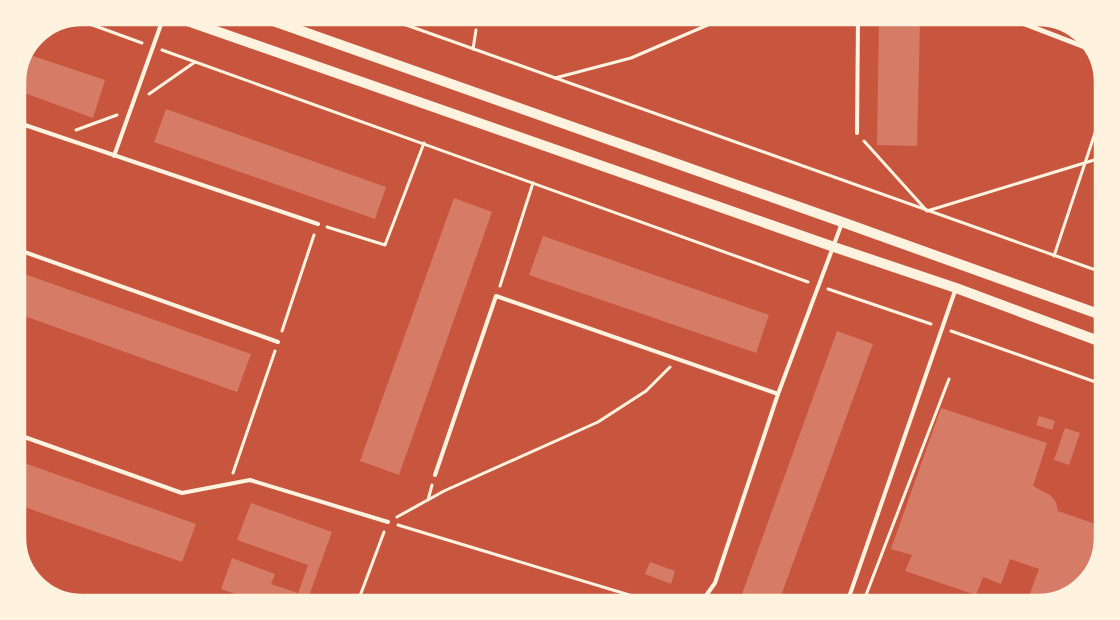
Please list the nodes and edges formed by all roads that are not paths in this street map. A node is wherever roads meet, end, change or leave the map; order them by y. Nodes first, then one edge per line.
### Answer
1 (161, 25) edge
2 (200, 25) edge
3 (284, 25) edge
4 (858, 25) edge
5 (1027, 25) edge
6 (1082, 46) edge
7 (25, 125) edge
8 (857, 133) road end
9 (114, 156) junction
10 (842, 222) junction
11 (318, 224) road end
12 (834, 247) junction
13 (25, 252) edge
14 (956, 288) junction
15 (1095, 313) edge
16 (1095, 340) edge
17 (278, 342) dead end
18 (778, 394) junction
19 (25, 437) edge
20 (435, 475) dead end
21 (388, 522) road end
22 (706, 595) edge
23 (850, 595) edge

1 - 9 lane
2 - 12 main road
3 - 10 main road
4 - 8 lane
5 - 6 street
7 - 9 lane
9 - 11 lane
10 - 12 lane
10 - 15 main road
12 - 14 main road
12 - 18 lane
13 - 17 lane
14 - 16 main road
14 - 23 lane
18 - 20 lane
18 - 22 lane
19 - 21 lane

